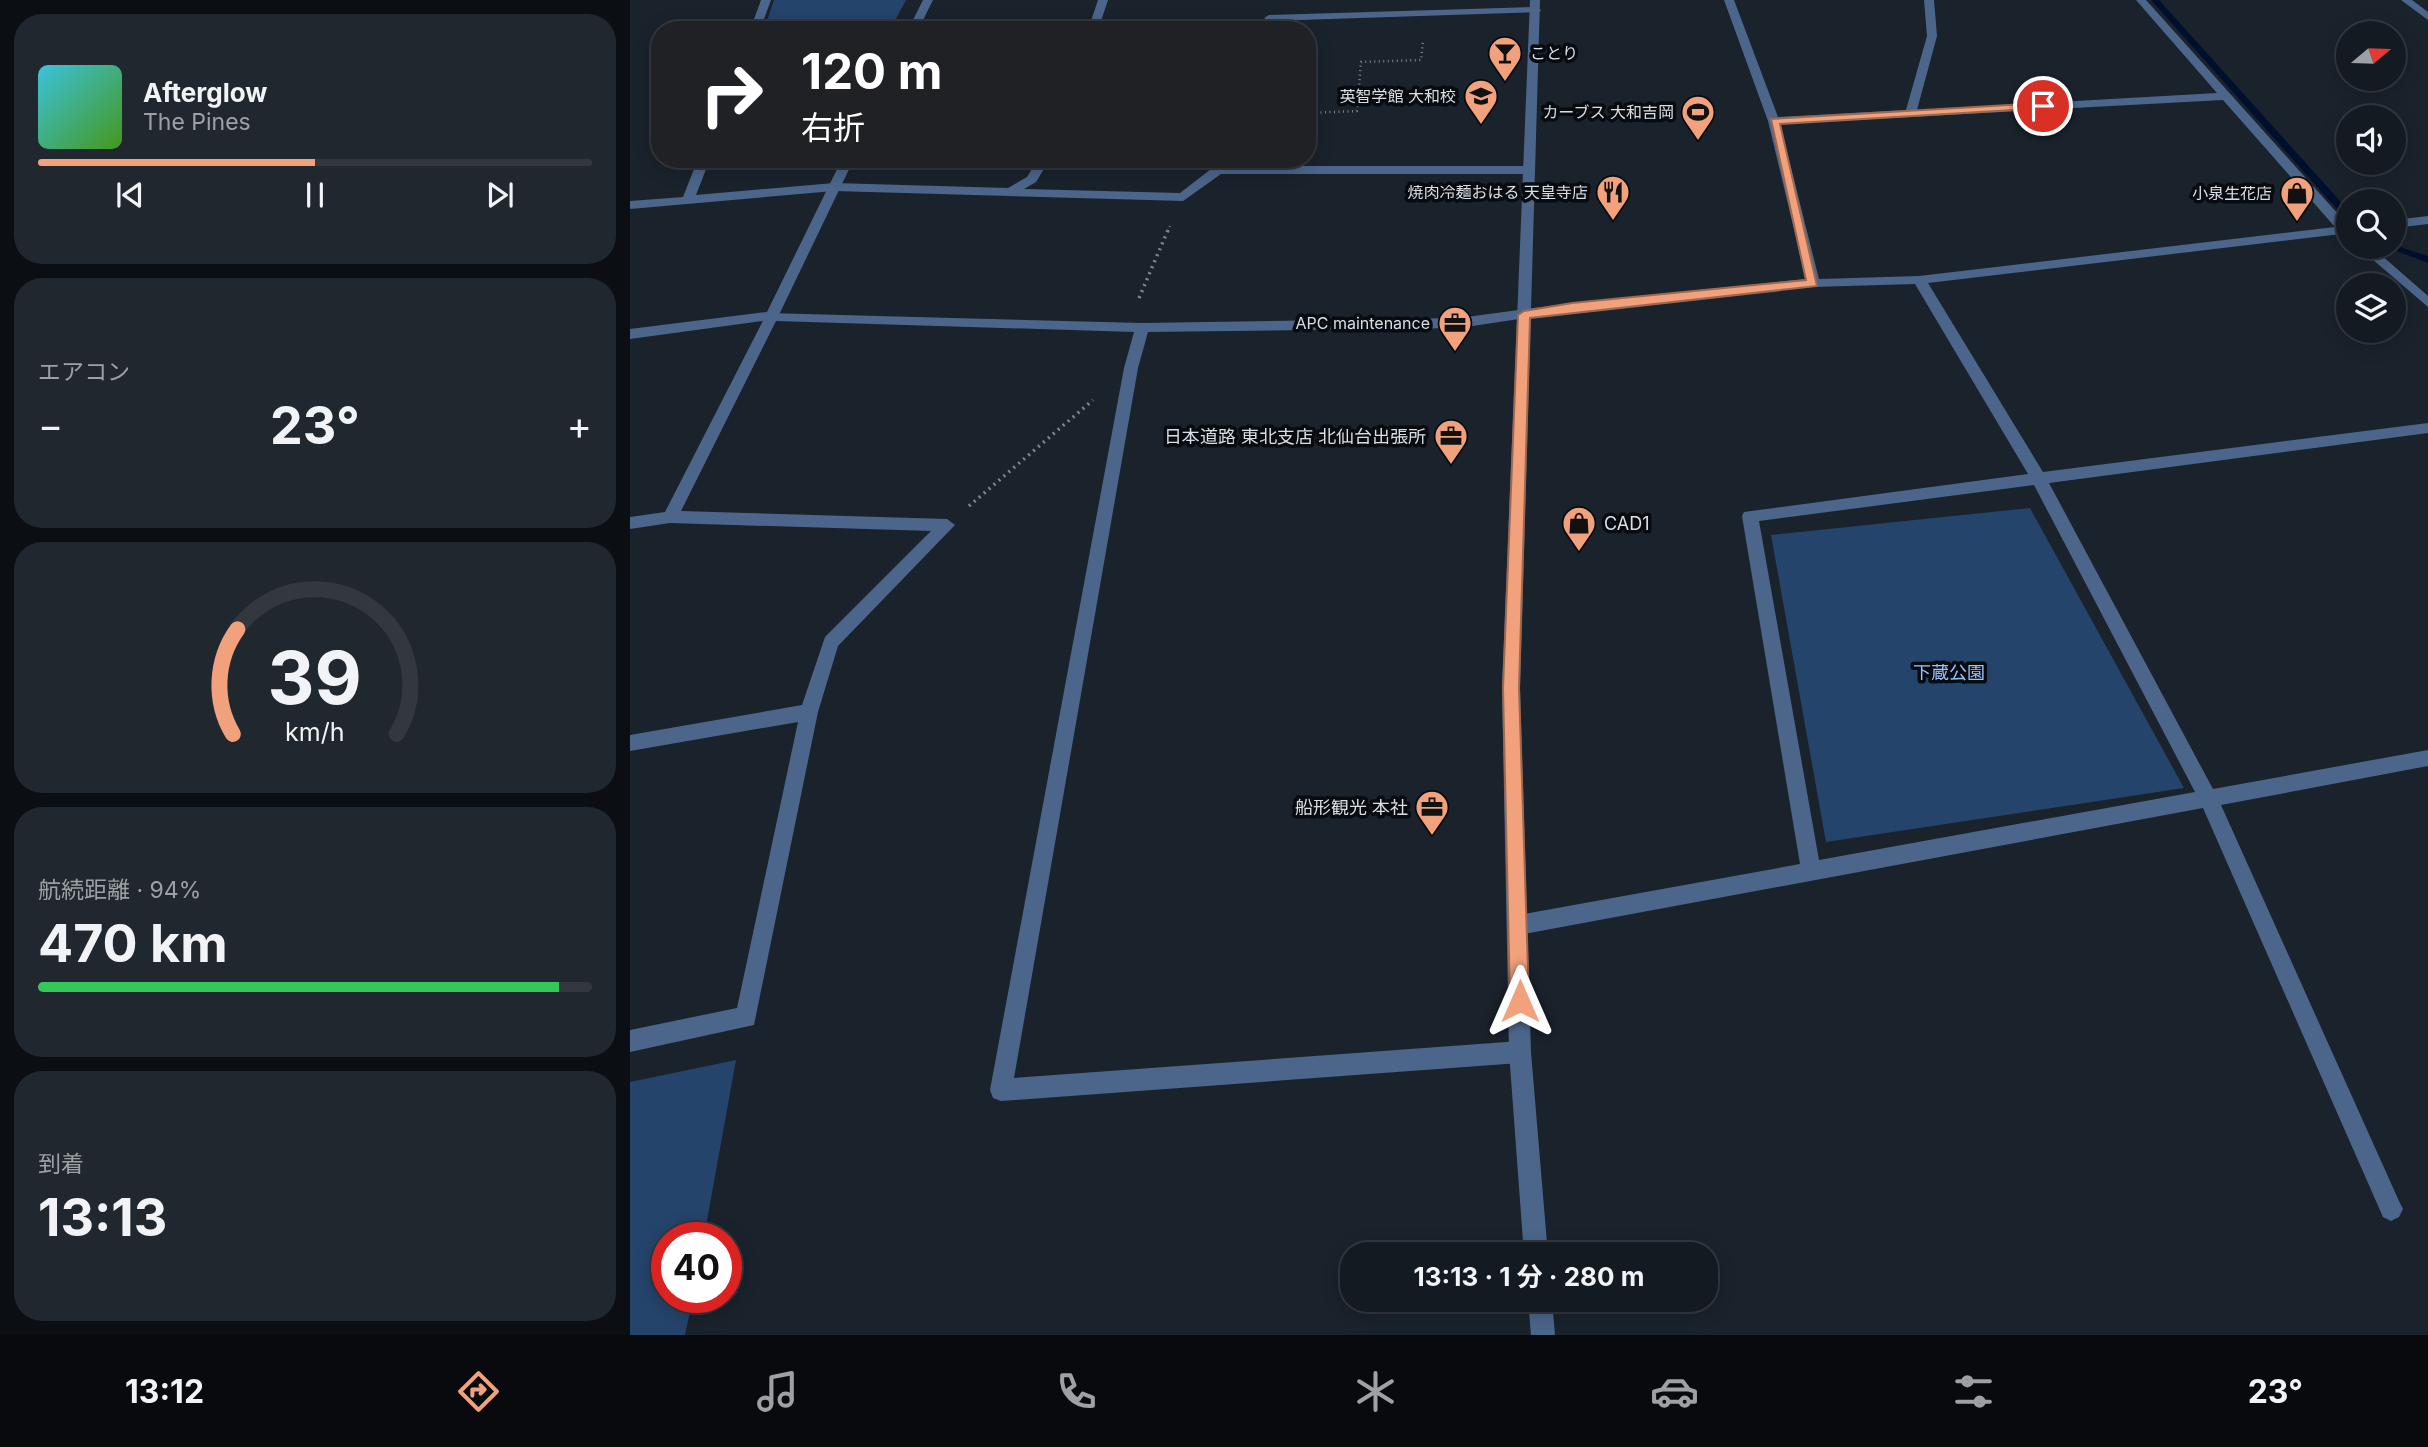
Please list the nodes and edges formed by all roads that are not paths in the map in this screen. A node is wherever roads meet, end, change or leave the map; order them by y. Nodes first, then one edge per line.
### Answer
1 (766, 0) edge
2 (928, 0) edge
3 (1103, 0) edge
4 (1426, 0) edge
5 (1729, 0) edge
6 (1929, 0) edge
7 (2141, 0) edge
8 (2406, 0) edge
9 (1536, 5) edge
10 (1427, 12) junction
11 (2428, 17) edge
12 (758, 21) edge
13 (918, 21) edge
14 (1096, 21) edge
15 (1269, 21) edge
16 (2228, 96) junction
17 (1911, 112) junction
18 (1774, 121) junction
19 (701, 168) edge
20 (844, 168) edge
21 (1039, 168) edge
22 (1220, 170) joint
23 (1528, 170) junction
24 (834, 187) junction
25 (1013, 190) junction
26 (689, 198) junction
27 (630, 205) edge
28 (2336, 218) edge
29 (2428, 220) edge
30 (2406, 223) edge
31 (2336, 231) edge
32 (2378, 259) edge
33 (1919, 279) junction
34 (1813, 283) junction
35 (2428, 303) edge
36 (1524, 315) junction
37 (772, 316) junction
38 (1142, 328) junction
39 (630, 334) edge
40 (2428, 428) edge
41 (2038, 477) junction
42 (670, 517) junction
43 (630, 523) edge
44 (808, 712) junction
45 (630, 743) edge
46 (2428, 758) edge
47 (2209, 800) junction
48 (1811, 871) junction
49 (1520, 925) junction
50 (630, 1041) edge
51 (1520, 1052) junction
52 (2391, 1209) dead end
53 (1535, 1242) edge
54 (1541, 1312) edge
55 (1543, 1335) edge

1 - 12 street
2 - 13 street
3 - 14 street
4 - 10 street
5 - 18 street
6 - 17 street
7 - 16 street
8 - 11 street
9 - 10 street
9 - 23 street
10 - 15 street
16 - 17 street
16 - 28 street
17 - 18 street
18 - 34 street
19 - 26 street
20 - 24 street
21 - 25 street
22 - 23 street
22 - 25 street
23 - 36 street
24 - 25 street
24 - 26 street
24 - 37 street
26 - 27 street
29 - 30 street
31 - 33 street
32 - 35 street
33 - 34 street
33 - 41 street
34 - 36 street
36 - 38 street
36 - 49 street
37 - 38 street
37 - 39 street
37 - 42 street
38 - 51 street
40 - 41 street
41 - 47 street
41 - 48 street
42 - 43 street
42 - 44 street
44 - 45 street
44 - 50 street
46 - 47 street
47 - 48 street
47 - 52 street
48 - 49 street
49 - 51 street
51 - 53 street
54 - 55 street

